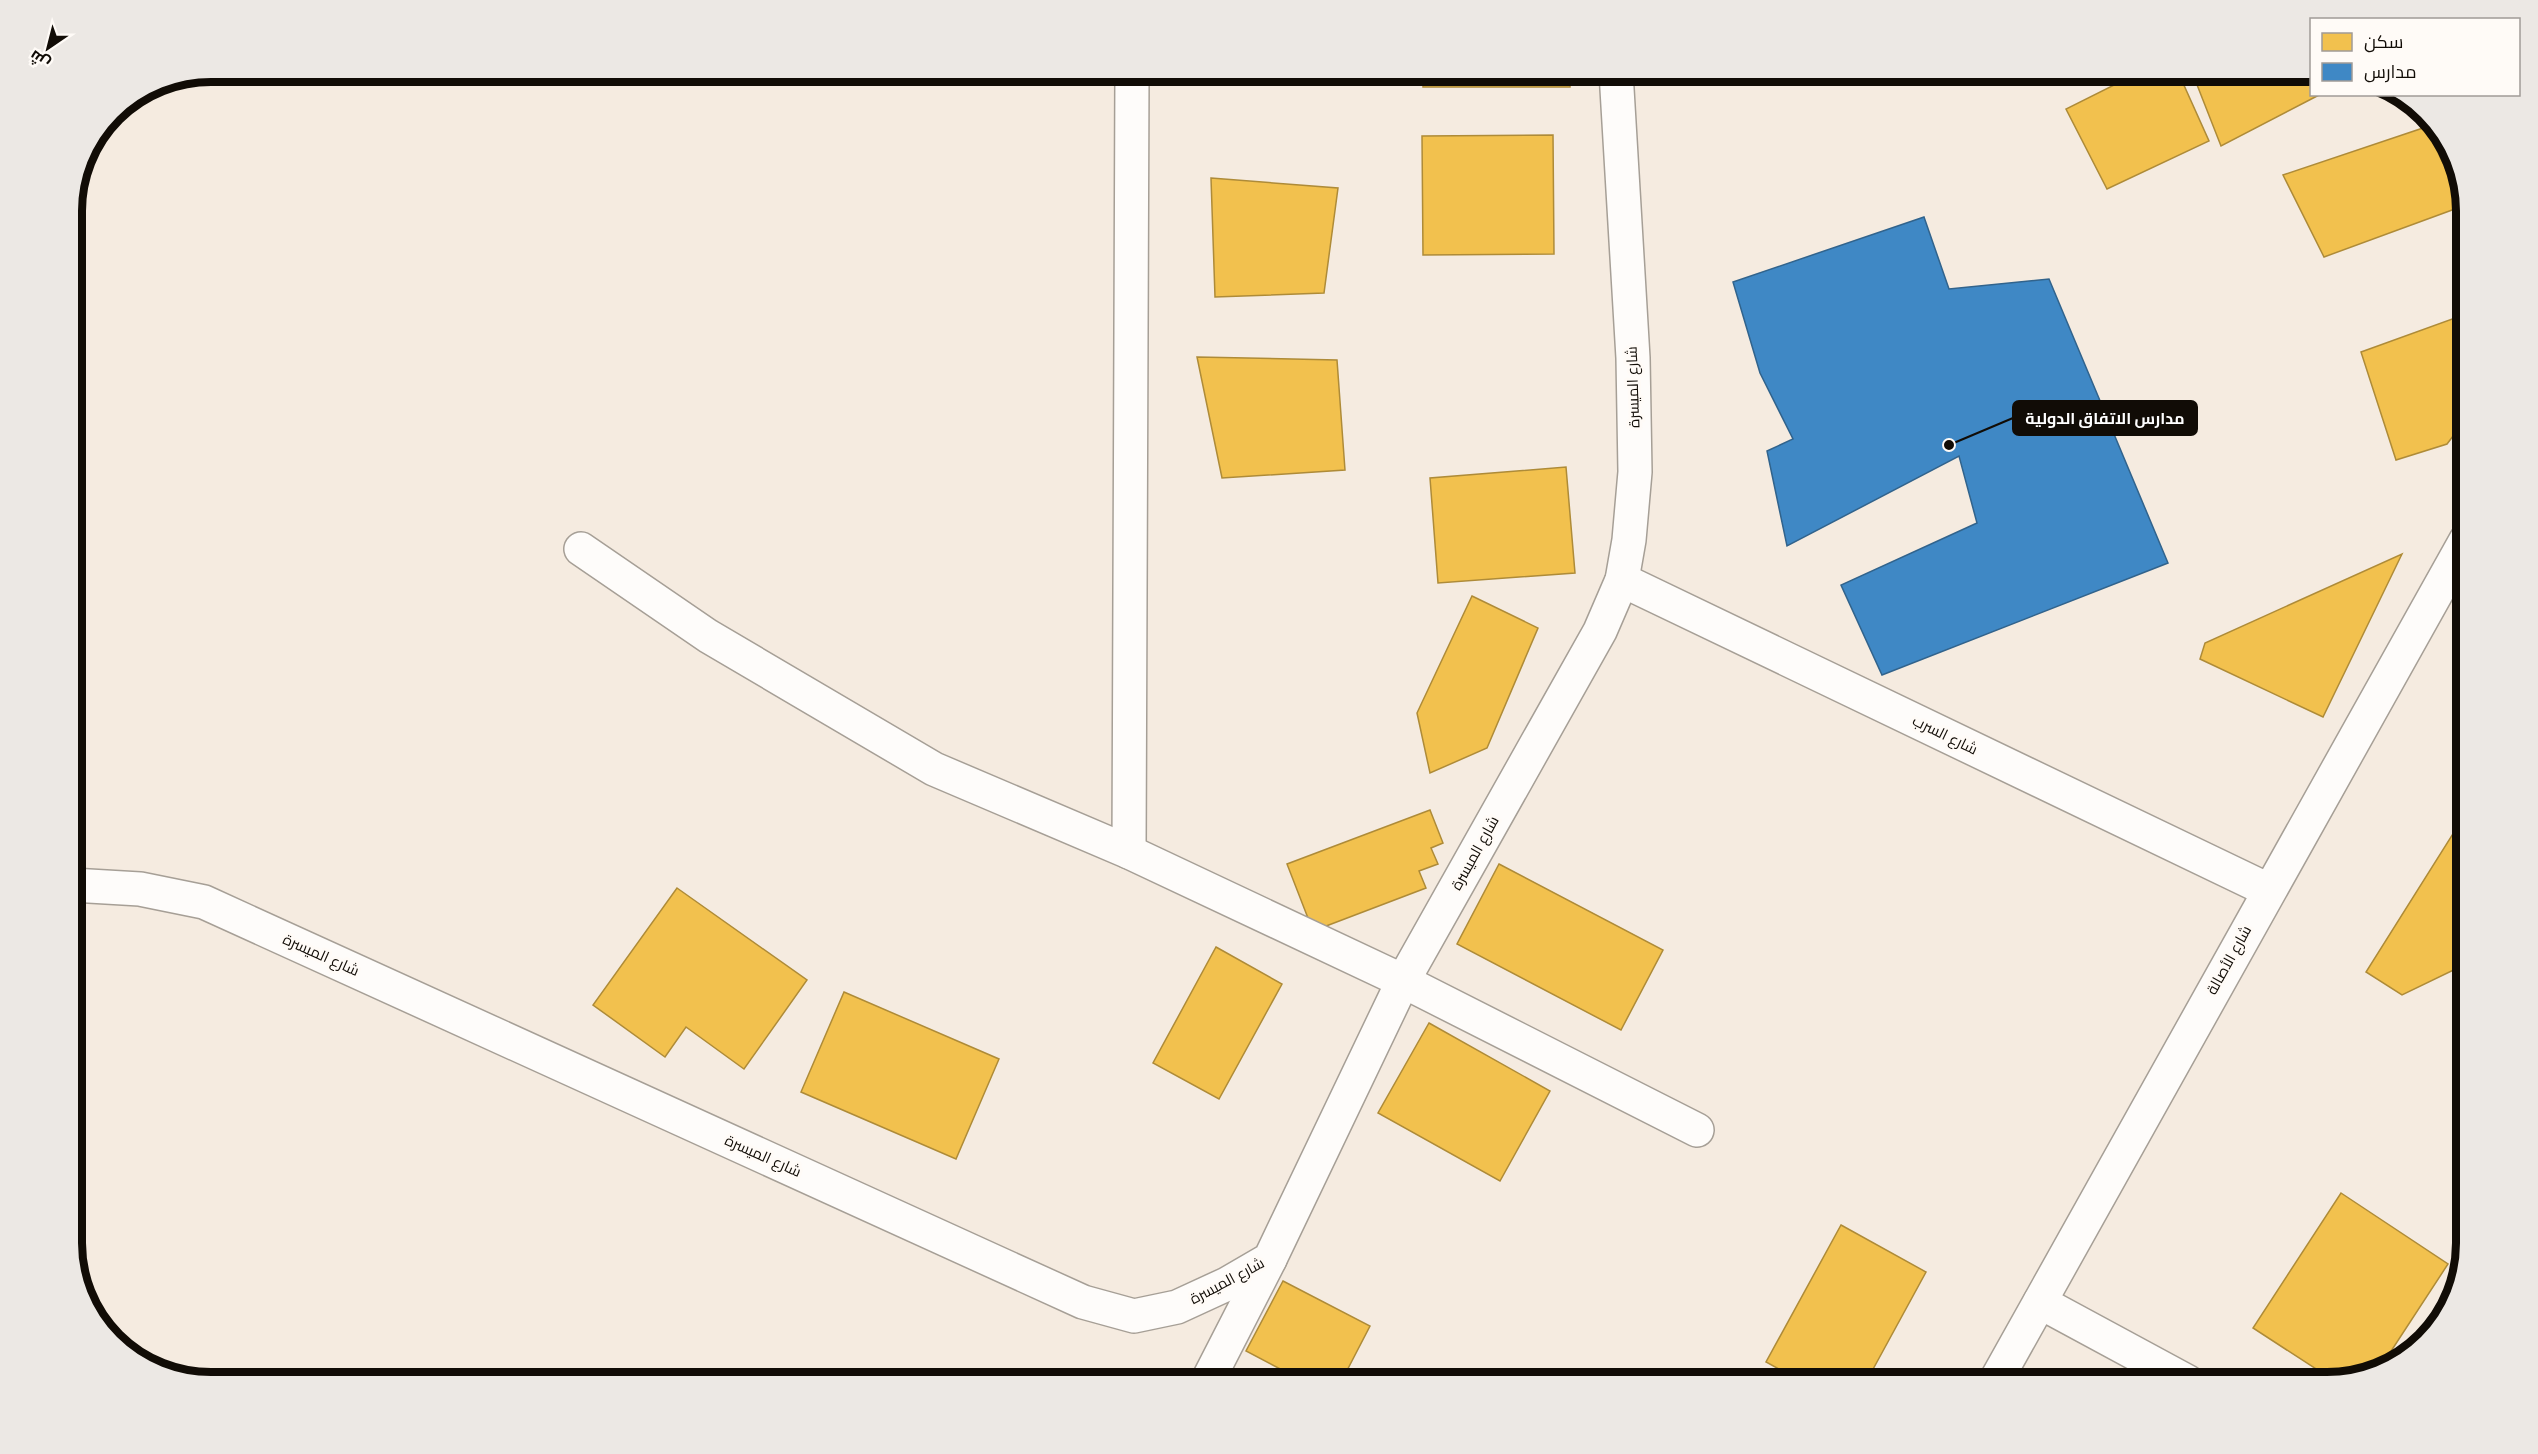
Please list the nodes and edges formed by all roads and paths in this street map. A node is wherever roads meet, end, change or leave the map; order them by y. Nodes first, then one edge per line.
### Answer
1 (1132, 82) edge
2 (1617, 82) edge
3 (581, 549) dead end
4 (2455, 559) edge
5 (1622, 580) junction
6 (1129, 852) junction
7 (83, 886) edge
8 (2268, 890) junction
9 (1403, 981) junction
10 (1697, 1130) dead end
11 (1270, 1259) junction
12 (2040, 1302) junction
13 (1217, 1372) edge
14 (2001, 1372) edge
15 (2170, 1372) edge

1 - 6 street
2 - 5 street, شارع الميسرة
3 - 6 street
4 - 8 street, شارع الأصالة
5 - 8 street, شارع السرب
5 - 9 street, شارع الميسرة
6 - 9 street
7 - 11 street, شارع الميسرة
8 - 12 street, شارع الأصالة
9 - 10 street
9 - 11 street, شارع الميسرة
11 - 13 street
12 - 14 street, شارع الأصالة
12 - 15 street

